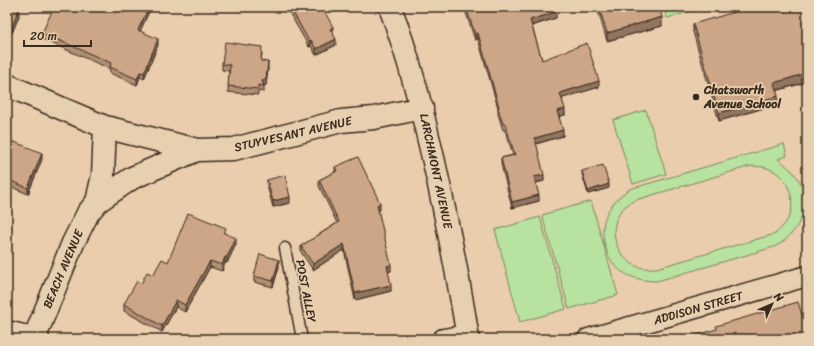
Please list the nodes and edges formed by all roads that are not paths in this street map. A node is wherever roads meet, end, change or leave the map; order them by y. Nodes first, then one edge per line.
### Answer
1 (390, 7) edge
2 (7, 85) edge
3 (422, 108) junction
4 (105, 127) junction
5 (197, 150) junction
6 (97, 202) junction
7 (285, 248) dead end
8 (807, 276) edge
9 (7, 331) edge
10 (468, 337) edge
11 (36, 339) edge
12 (302, 339) edge
13 (443, 339) edge
14 (588, 339) edge

1 - 3 street, LARCHMONT AVENUE
2 - 4 street, STUYVESANT AVENUE
3 - 5 street, STUYVESANT AVENUE
3 - 10 street, LARCHMONT AVENUE
4 - 5 street, STUYVESANT AVENUE
4 - 6 street, BEACH AVENUE
5 - 6 street, BEACH AVENUE
6 - 11 street, BEACH AVENUE
7 - 12 lane, POST ALLEY
8 - 14 street, ADDISON STREET
9 - 11 street
10 - 13 street

